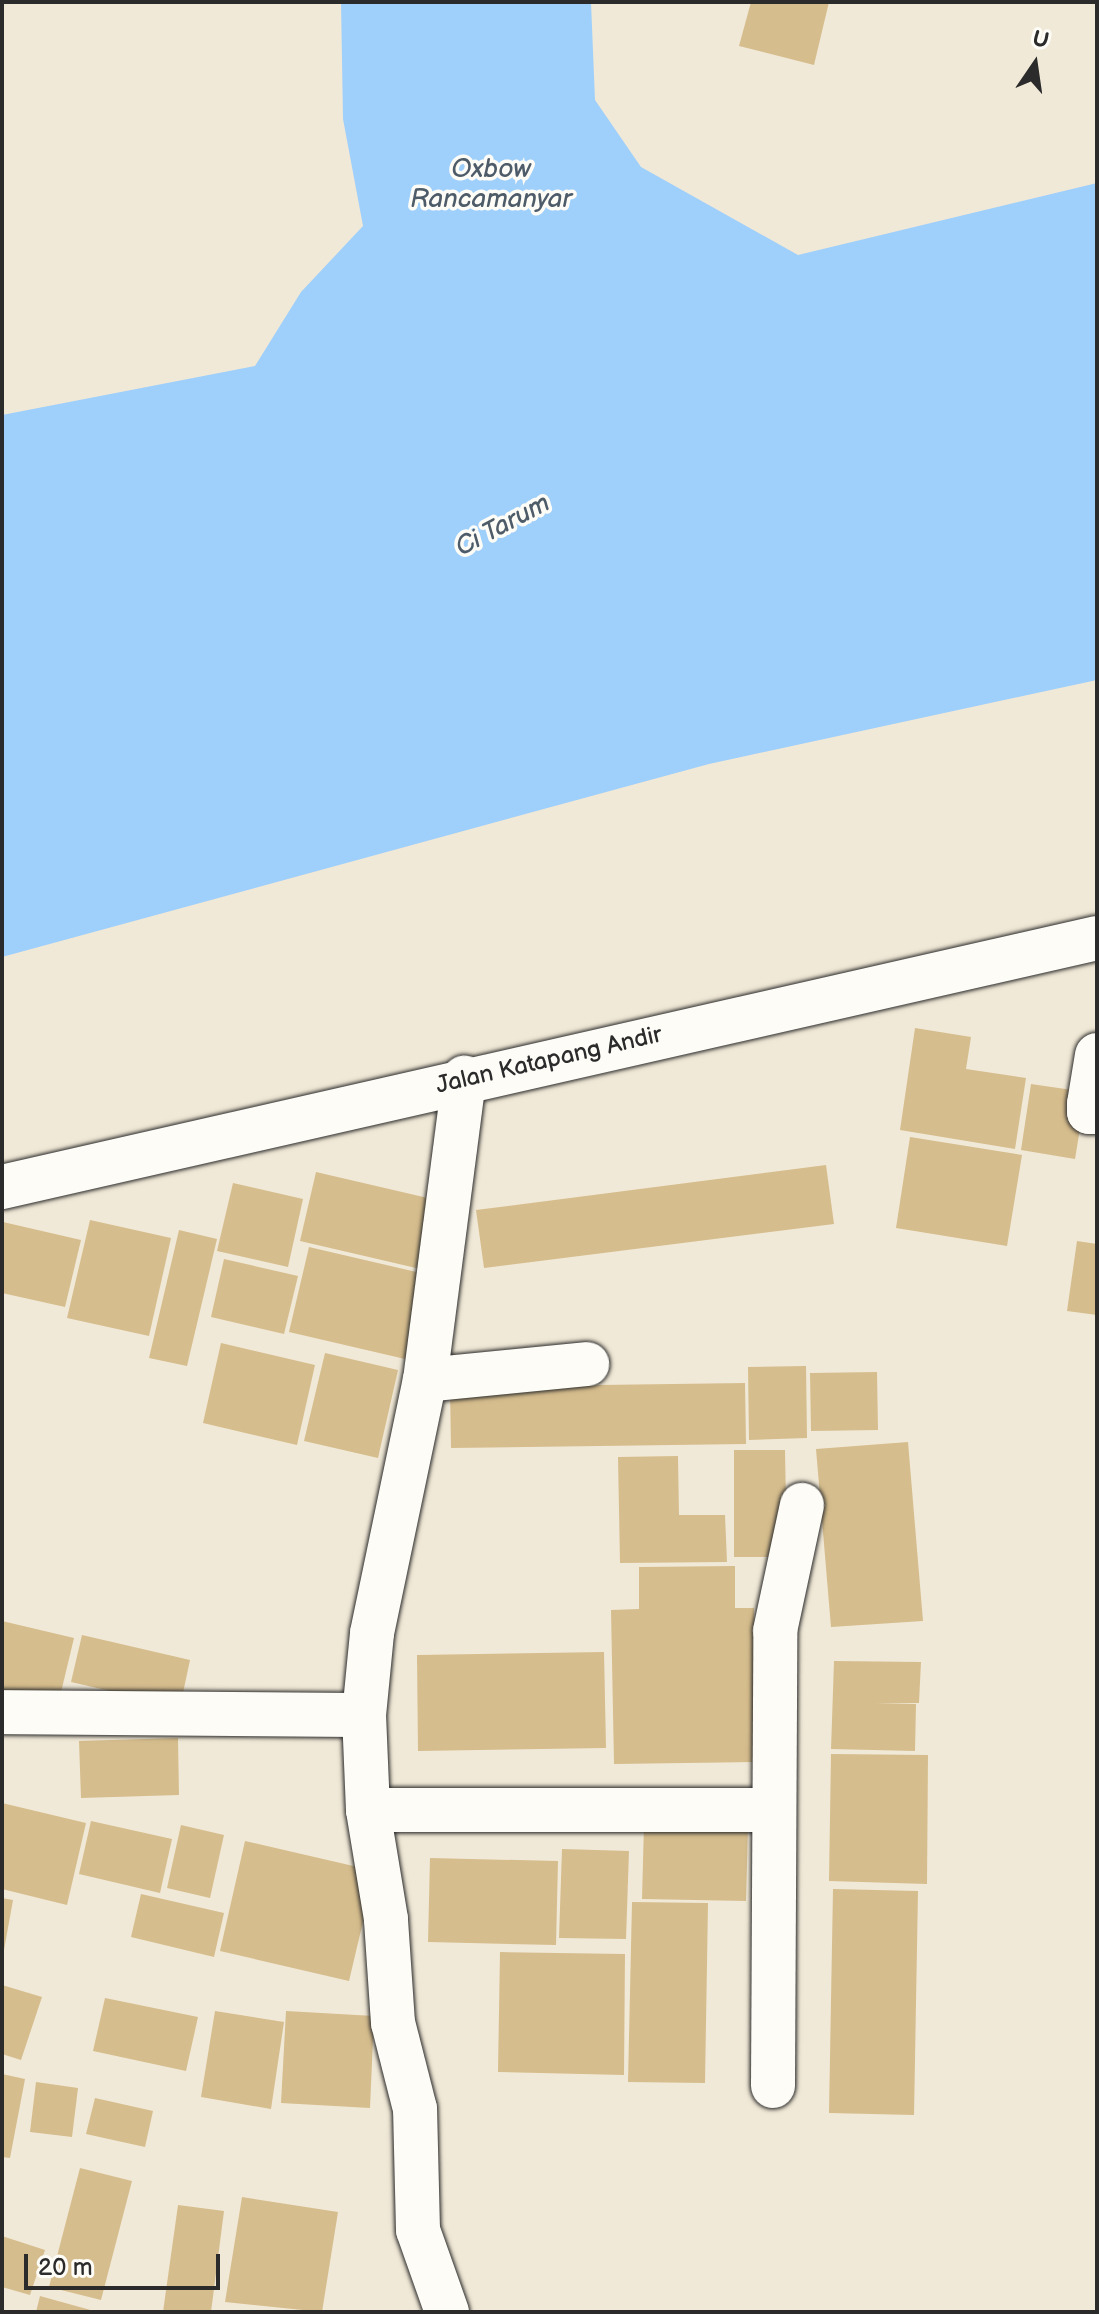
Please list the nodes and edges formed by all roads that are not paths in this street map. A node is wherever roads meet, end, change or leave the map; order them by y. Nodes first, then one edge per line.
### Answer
1 (1097, 938) edge
2 (1097, 1055) edge
3 (464, 1078) junction
4 (1097, 1112) edge
5 (2, 1187) edge
6 (587, 1364) dead end
7 (425, 1380) junction
8 (802, 1505) dead end
9 (3, 1715) edge
10 (364, 1715) junction
11 (368, 1810) junction
12 (773, 1810) junction
13 (773, 2086) dead end
14 (447, 2312) edge

1 - 3 street, Jalan Katapang Andir
2 - 4 street
3 - 5 street, Jalan Katapang Andir
3 - 7 street
6 - 7 street
7 - 10 street
8 - 12 street
9 - 10 street
10 - 11 street
11 - 12 street
11 - 14 street
12 - 13 street

